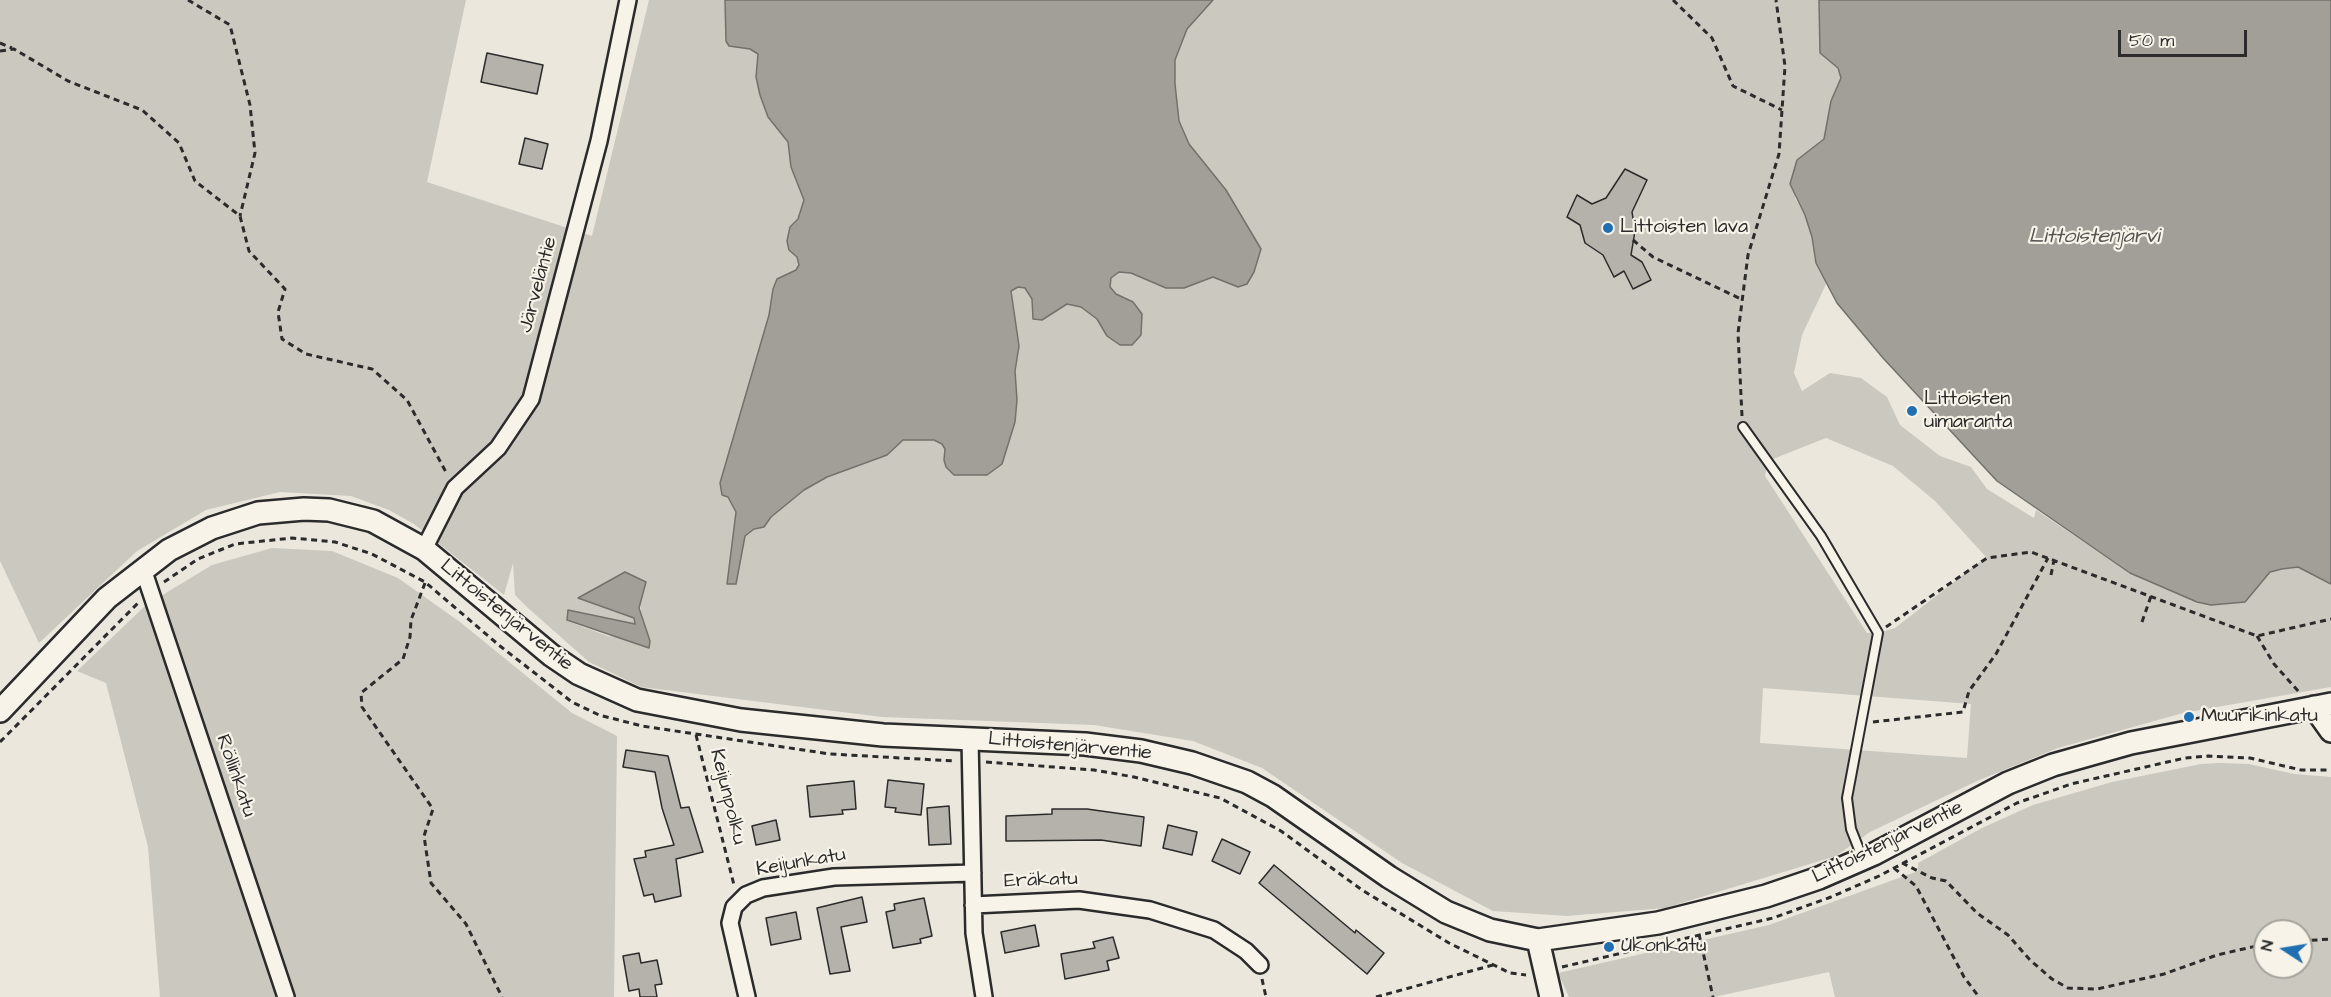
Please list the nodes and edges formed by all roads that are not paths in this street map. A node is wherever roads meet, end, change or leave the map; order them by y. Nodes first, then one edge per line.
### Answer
1 (628, 0) edge
2 (1743, 427) road end
3 (424, 549) junction
4 (143, 569) junction
5 (2322, 706) edge
6 (0, 711) edge
7 (2331, 731) edge
8 (970, 739) junction
9 (1863, 858) junction
10 (973, 873) junction
11 (973, 905) junction
12 (1538, 940) junction
13 (1260, 965) dead end
14 (286, 997) edge
15 (747, 997) edge
16 (984, 997) edge
17 (1551, 997) edge

1 - 3 street, Järveläntie
2 - 9 lane
3 - 4 street, Littoistenjärventie
3 - 8 street, Littoistenjärventie
4 - 6 street, Littoistenjärventie
4 - 14 street, Röllinkatu
5 - 7 street
5 - 9 street, Littoistenjärventie
8 - 10 street
8 - 12 street, Littoistenjärventie
9 - 12 street, Littoistenjärventie
10 - 11 street
10 - 15 street, Keijunkatu
11 - 13 street, Eräkatu
11 - 16 street
12 - 17 street

